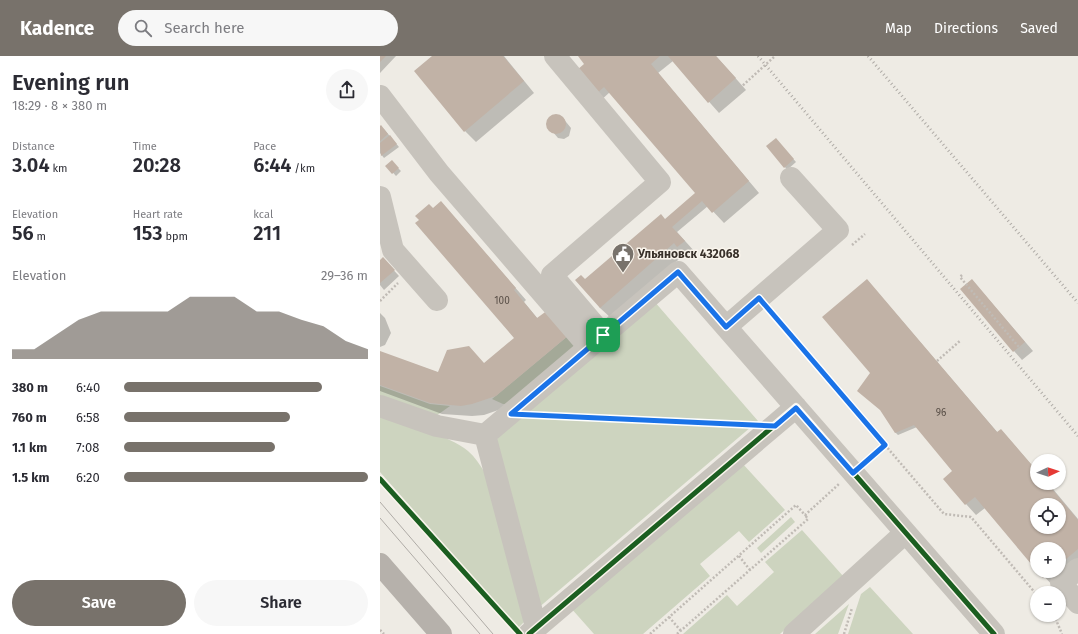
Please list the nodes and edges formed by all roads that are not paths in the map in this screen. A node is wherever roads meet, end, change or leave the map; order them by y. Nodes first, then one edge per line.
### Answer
1 (555, 56) edge
2 (380, 96) edge
3 (791, 178) dead end
4 (380, 197) edge
5 (437, 300) dead end
6 (726, 327) junction
7 (596, 341) junction
8 (380, 406) edge
9 (796, 408) junction
10 (486, 435) junction
11 (905, 533) junction
12 (380, 564) edge
13 (1078, 569) edge
14 (1078, 603) edge
15 (527, 630) edge
16 (441, 634) edge
17 (794, 634) edge
18 (994, 634) edge

1 - 7 street
2 - 7 street
3 - 6 street
4 - 5 street
6 - 7 street
6 - 9 street
7 - 10 street
8 - 10 street
9 - 11 street
9 - 15 street
10 - 15 street
11 - 17 street
11 - 18 street
12 - 16 main road
13 - 14 street

